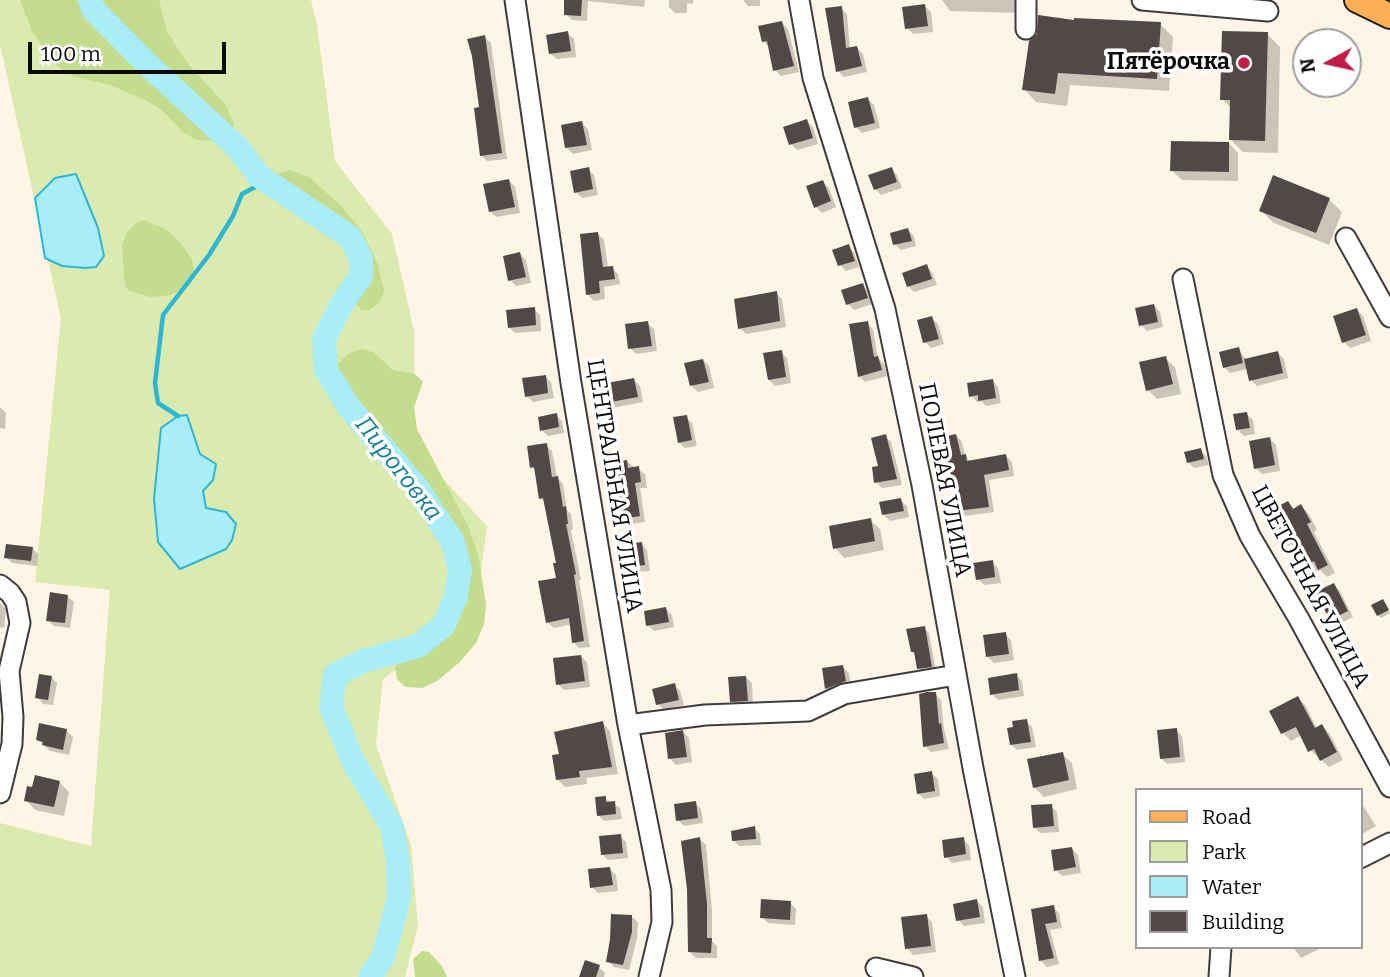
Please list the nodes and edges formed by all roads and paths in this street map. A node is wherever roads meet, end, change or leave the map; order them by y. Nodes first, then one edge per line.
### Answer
1 (515, 0) edge
2 (799, 0) edge
3 (1026, 0) edge
4 (1142, 0) edge
5 (1357, 0) edge
6 (1176, 1) edge
7 (1268, 12) dead end
8 (1390, 16) edge
9 (1026, 29) dead end
10 (1346, 238) dead end
11 (1184, 279) dead end
12 (1390, 317) edge
13 (0, 585) edge
14 (956, 675) junction
15 (628, 725) junction
16 (1390, 787) edge
17 (0, 793) edge
18 (1390, 843) edge
19 (1362, 857) edge
20 (1221, 949) edge
21 (876, 968) dead end
22 (649, 977) edge
23 (912, 977) edge
24 (1015, 977) edge
25 (1219, 977) edge

1 - 15 street, ЦЕНТРАЛЬНАЯ УЛИЦА
2 - 14 street, ПОЛЕВАЯ УЛИЦА
3 - 9 street
4 - 6 street
5 - 8 main road
6 - 7 street
10 - 12 street
11 - 16 street, ЦВЕТОЧНАЯ УЛИЦА
13 - 17 street
14 - 15 street
14 - 24 street, ПОЛЕВАЯ УЛИЦА
15 - 22 street, ЦЕНТРАЛЬНАЯ УЛИЦА
18 - 19 street
20 - 25 street
21 - 23 street

